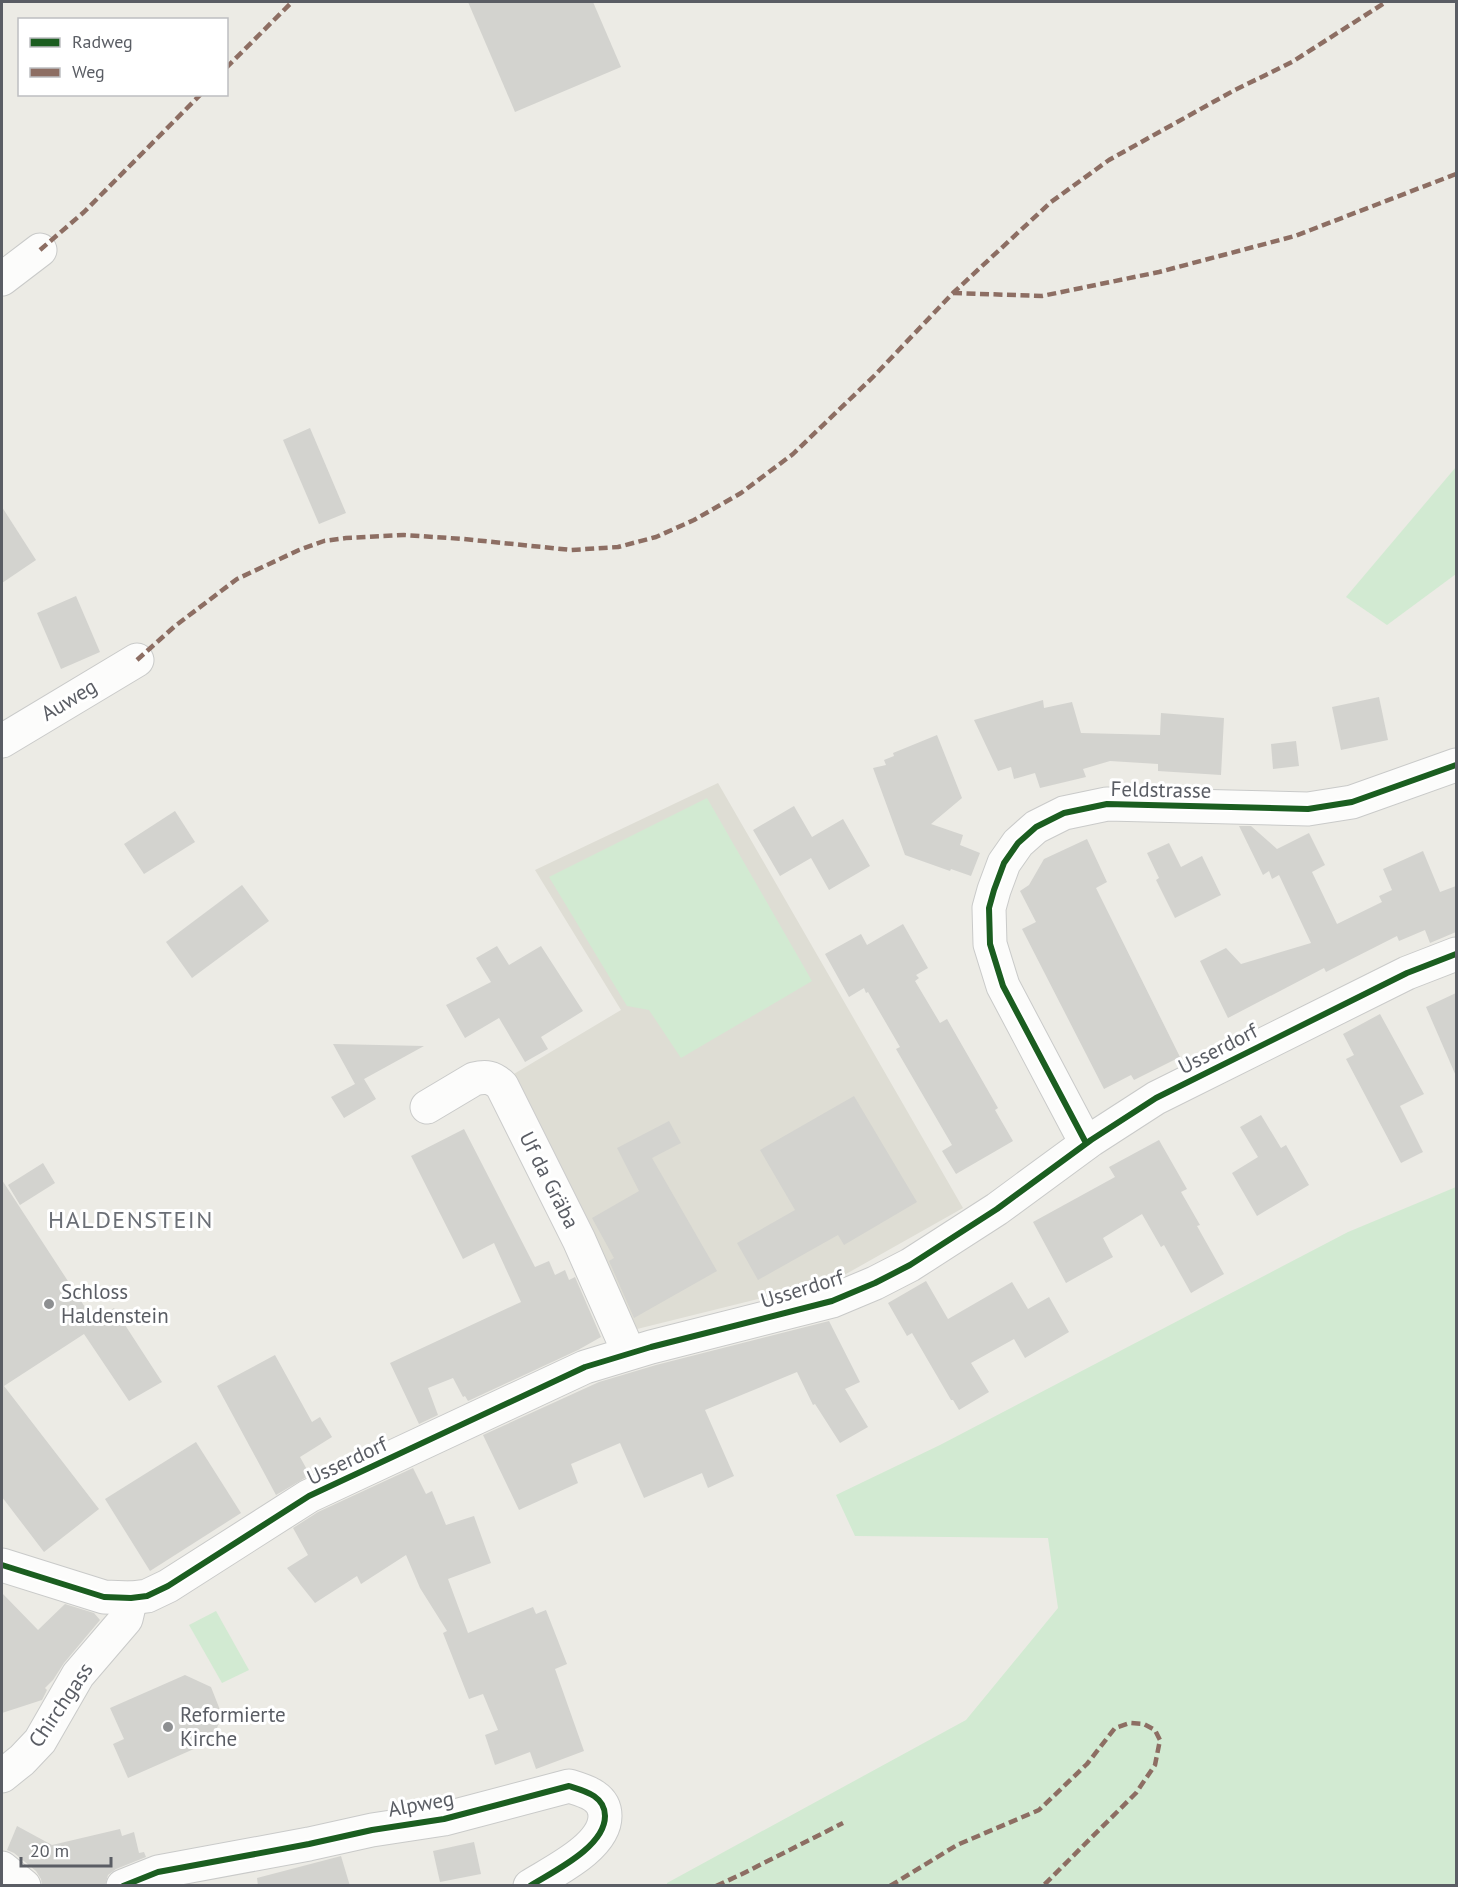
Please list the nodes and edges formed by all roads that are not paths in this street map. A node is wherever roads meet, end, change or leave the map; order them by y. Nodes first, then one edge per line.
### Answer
1 (40, 250) dead end
2 (2, 279) edge
3 (137, 660) dead end
4 (2, 741) edge
5 (1456, 765) edge
6 (1456, 954) edge
7 (428, 1107) dead end
8 (1086, 1143) junction
9 (629, 1353) junction
10 (2, 1565) edge
11 (131, 1599) junction
12 (2, 1776) edge
13 (2, 1868) edge
14 (24, 1886) edge
15 (123, 1886) edge
16 (530, 1886) edge

1 - 2 street
3 - 4 street, Auweg
5 - 8 street, Feldstrasse
6 - 8 street, Usserdorf
7 - 9 street, Uf da Gräba
8 - 9 street, Usserdorf
9 - 11 street, Usserdorf
10 - 11 street
11 - 12 street, Chirchgass
13 - 14 street
15 - 16 street, Alpweg

